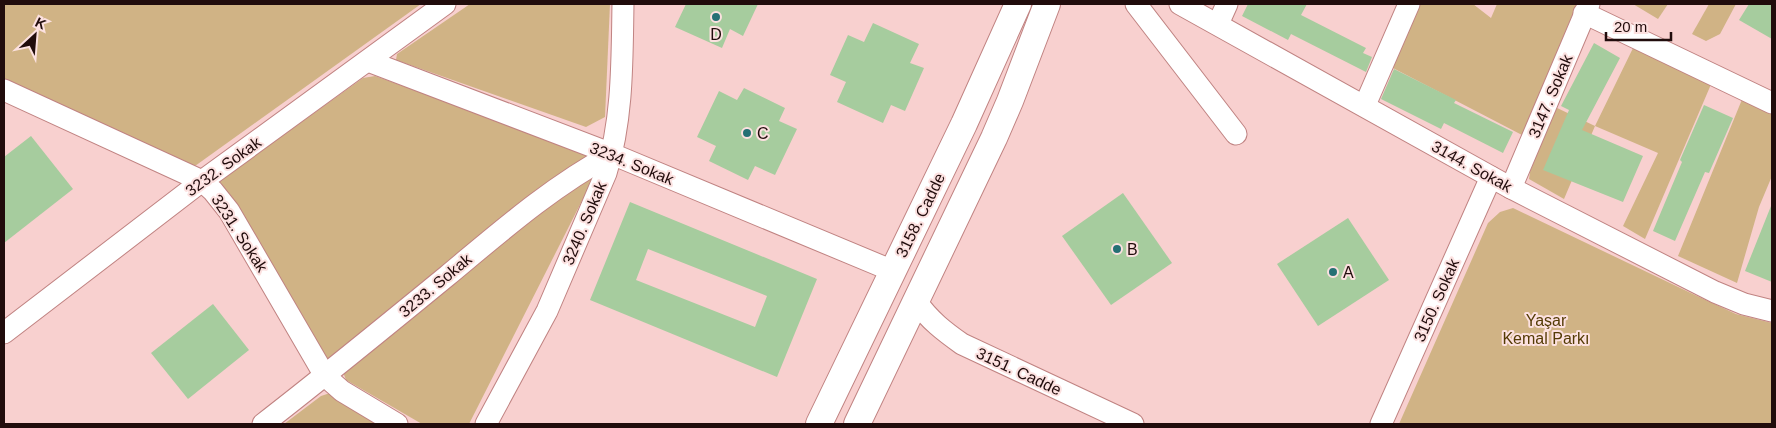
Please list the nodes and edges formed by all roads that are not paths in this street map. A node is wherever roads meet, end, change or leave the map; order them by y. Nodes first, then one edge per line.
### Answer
1 (445, 4) edge
2 (623, 4) edge
3 (1018, 4) edge
4 (1047, 4) edge
5 (1136, 4) edge
6 (1180, 4) edge
7 (1227, 4) edge
8 (1409, 4) edge
9 (1587, 9) edge
10 (1218, 24) junction
11 (368, 61) junction
12 (4, 90) edge
13 (1772, 103) edge
14 (1365, 105) junction
15 (1236, 134) dead end
16 (612, 154) junction
17 (1491, 176) junction
18 (202, 181) junction
19 (1511, 188) junction
20 (894, 271) junction
21 (917, 302) junction
22 (1772, 311) edge
23 (4, 333) edge
24 (325, 376) junction
25 (263, 424) edge
26 (397, 424) edge
27 (486, 424) edge
28 (819, 424) edge
29 (858, 424) edge
30 (1133, 424) edge
31 (1381, 424) edge

1 - 11 street, 3232. Sokak
2 - 16 street, 3240. Sokak
3 - 20 street, 3158. Cadde
4 - 21 street, 3158. Cadde
5 - 15 street
6 - 10 street, 3144. Sokak
7 - 10 street
8 - 14 street
9 - 13 street
9 - 19 street, 3147. Sokak
10 - 14 street, 3144. Sokak
11 - 16 street, 3234. Sokak
11 - 18 street, 3232. Sokak
12 - 18 street, 3231. Sokak
14 - 17 street, 3144. Sokak
16 - 20 street, 3234. Sokak
16 - 24 street, 3233. Sokak
16 - 27 street, 3240. Sokak
17 - 19 street, 3144. Sokak
17 - 31 street, 3150. Sokak
18 - 23 street, 3232. Sokak
18 - 24 street, 3231. Sokak
19 - 22 street, 3144. Sokak
20 - 21 street
20 - 28 street, 3158. Cadde
21 - 29 street, 3158. Cadde
21 - 30 street, 3151. Cadde
24 - 25 street, 3233. Sokak
24 - 26 street, 3231. Sokak

